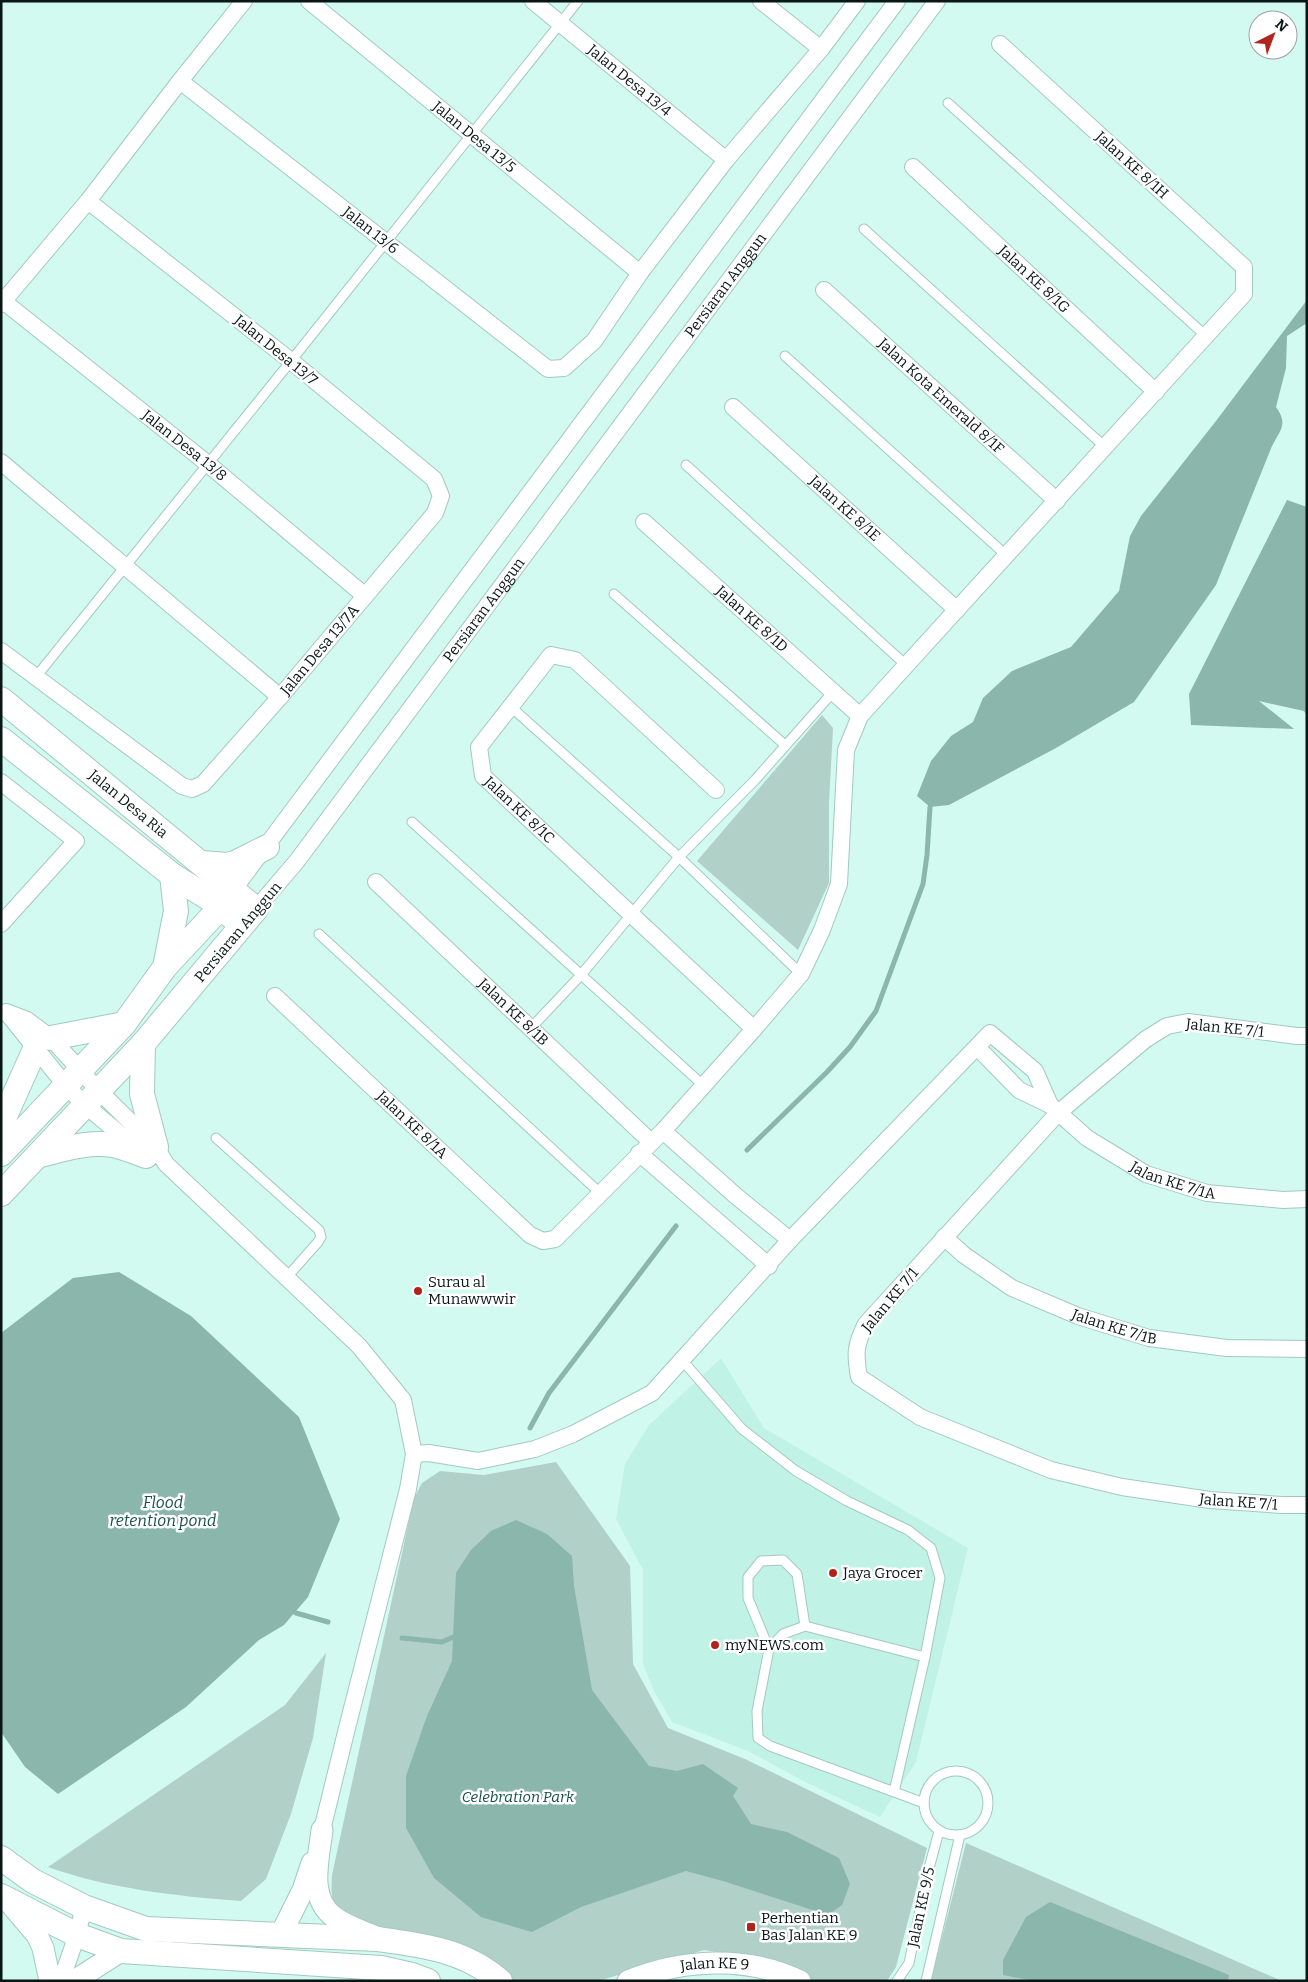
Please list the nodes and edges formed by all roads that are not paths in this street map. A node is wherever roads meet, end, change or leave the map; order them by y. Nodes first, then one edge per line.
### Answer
1 (244, 1) edge
2 (309, 1) edge
3 (533, 1) edge
4 (578, 1) edge
5 (761, 1) edge
6 (856, 1) edge
7 (897, 1) edge
8 (937, 1) edge
9 (560, 24) junction
10 (1000, 44) dead end
11 (821, 49) junction
12 (180, 81) junction
13 (948, 103) dead end
14 (471, 134) junction
15 (726, 160) junction
16 (913, 167) dead end
17 (88, 201) junction
18 (864, 229) dead end
19 (386, 242) junction
20 (640, 273) junction
21 (824, 290) dead end
22 (2, 302) edge
23 (1206, 336) junction
24 (785, 356) dead end
25 (291, 361) junction
26 (1156, 392) junction
27 (733, 408) dead end
28 (1105, 447) junction
29 (1, 462) edge
30 (208, 464) junction
31 (686, 465) dead end
32 (1057, 501) junction
33 (435, 513) joint
34 (644, 522) dead end
35 (1007, 556) junction
36 (126, 566) junction
37 (614, 594) dead end
38 (364, 595) junction
39 (957, 610) junction
40 (1, 651) edge
41 (906, 666) junction
42 (35, 678) junction
43 (834, 691) junction
44 (280, 696) junction
45 (1, 699) edge
46 (512, 706) junction
47 (860, 716) junction
48 (1, 739) edge
49 (785, 745) junction
50 (1, 782) edge
51 (716, 790) dead end
52 (412, 822) dead end
53 (266, 847) junction
54 (680, 857) junction
55 (202, 863) junction
56 (172, 875) junction
57 (376, 882) dead end
58 (234, 889) junction
59 (220, 908) junction
60 (632, 915) junction
61 (250, 917) junction
62 (1, 924) edge
63 (318, 934) dead end
64 (165, 967) junction
65 (801, 974) junction
66 (581, 975) junction
67 (276, 996) dead end
68 (4, 1010) edge
69 (124, 1024) junction
70 (530, 1029) junction
71 (754, 1029) junction
72 (1307, 1036) edge
73 (43, 1044) junction
74 (143, 1044) junction
75 (977, 1047) junction
76 (73, 1078) junction
77 (703, 1085) junction
78 (92, 1097) junction
79 (1054, 1109) junction
80 (1, 1125) edge
81 (216, 1138) dead end
82 (651, 1142) junction
83 (1, 1154) edge
84 (37, 1156) junction
85 (156, 1156) junction
86 (599, 1192) junction
87 (1, 1194) edge
88 (1307, 1199) edge
89 (944, 1237) junction
90 (790, 1240) junction
91 (768, 1266) junction
92 (287, 1277) junction
93 (1307, 1349) edge
94 (682, 1360) junction
95 (414, 1454) junction
96 (1307, 1505) edge
97 (805, 1626) junction
98 (769, 1649) junction
99 (925, 1657) junction
100 (894, 1792) junction
101 (924, 1803) junction
102 (322, 1830) junction
103 (939, 1831) junction
104 (960, 1835) junction
105 (1, 1858) edge
106 (4, 1898) edge
107 (84, 1907) junction
108 (281, 1934) junction
109 (77, 1935) junction
110 (378, 1939) junction
111 (121, 1951) junction
112 (314, 1964) junction
113 (499, 1979) edge
114 (50, 1981) edge
115 (60, 1981) edge
116 (74, 1981) edge
117 (428, 1981) edge
118 (628, 1981) edge
119 (800, 1981) edge
120 (897, 1981) edge
121 (926, 1981) edge

1 - 12 street
2 - 14 street, Jalan Desa 13/5
3 - 9 street, Jalan Desa 13/4
4 - 9 lane
5 - 11 street
6 - 11 street
7 - 53 street, Persiaran Anggun
8 - 61 street, Persiaran Anggun
9 - 14 lane
9 - 15 street, Jalan Desa 13/4
10 - 23 street, Jalan KE 8/1H
11 - 15 street
12 - 17 street
12 - 19 street, Jalan 13/6
13 - 23 lane
14 - 19 lane
14 - 20 street, Jalan Desa 13/5
15 - 20 street
16 - 26 street, Jalan KE 8/1G
17 - 22 street
17 - 25 street, Jalan Desa 13/7
18 - 28 lane
19 - 20 street, Jalan 13/6
19 - 25 lane
21 - 32 street, Jalan Kota Emerald 8/1F
22 - 30 street, Jalan Desa 13/8
23 - 26 street
24 - 35 lane
25 - 30 lane
25 - 33 street, Jalan Desa 13/7
26 - 28 street
27 - 39 street, Jalan KE 8/1E
28 - 32 street
29 - 36 street
30 - 36 lane
30 - 38 street, Jalan Desa 13/8
31 - 41 lane
32 - 35 street
33 - 38 street, Jalan Desa 13/7A
34 - 43 street, Jalan KE 8/1D
35 - 39 street
36 - 42 lane
36 - 44 street
37 - 49 lane
38 - 44 street, Jalan Desa 13/7A
39 - 41 street
40 - 42 street
41 - 47 street
42 - 44 street, Jalan Desa 13/7A
43 - 47 street, Jalan KE 8/1D
43 - 49 lane
45 - 55 main road, Jalan Desa Ria
46 - 51 street, Jalan KE 8/1C
46 - 54 lane
46 - 60 street, Jalan KE 8/1C
47 - 65 street
48 - 56 main road, Jalan Desa Ria
49 - 54 lane
50 - 62 street
52 - 66 lane
53 - 55 main road
53 - 58 street, Persiaran Anggun
54 - 60 lane
54 - 65 lane
55 - 58 main road, Jalan Desa Ria
56 - 59 main road, Jalan Desa Ria
56 - 64 main road
57 - 70 street, Jalan KE 8/1B
58 - 59 main road, Persiaran Anggun
58 - 61 main road, Jalan Desa Ria
59 - 61 main road, Jalan Desa Ria
59 - 64 main road, Persiaran Anggun
60 - 66 lane
60 - 71 street, Jalan KE 8/1C
61 - 74 main road, Persiaran Anggun
63 - 86 lane
64 - 69 main road, Persiaran Anggun
65 - 71 street
66 - 70 lane
66 - 77 lane
67 - 86 street, Jalan KE 8/1A
68 - 73 street
69 - 73 main road
69 - 76 main road, Persiaran Anggun
70 - 82 street, Jalan KE 8/1B
71 - 77 street
72 - 79 street, Jalan KE 7/1
73 - 76 street
73 - 80 main road
74 - 78 main road, Persiaran Anggun
74 - 85 main road
75 - 79 street
75 - 79 street
75 - 90 street
76 - 78 street
76 - 83 main road, Persiaran Anggun
77 - 82 street
78 - 84 main road, Persiaran Anggun
78 - 85 street
79 - 88 street, Jalan KE 7/1A
79 - 89 street, Jalan KE 7/1
81 - 92 lane
82 - 86 street
82 - 90 street
82 - 91 street
84 - 85 main road
84 - 87 main road, Persiaran Anggun
85 - 92 street
89 - 93 street, Jalan KE 7/1B
89 - 96 street, Jalan KE 7/1
90 - 91 street
91 - 94 street
92 - 95 street
94 - 95 street
94 - 99 lane
95 - 102 street
97 - 98 lane
97 - 98 lane
97 - 99 lane
98 - 100 lane
99 - 100 lane
100 - 101 lane
101 - 103 lane
101 - 104 lane
102 - 108 street
102 - 110 street
103 - 104 lane
103 - 120 lane, Jalan KE 9/5
104 - 121 lane, Jalan KE 9/5
105 - 107 main road
106 - 109 main road
106 - 114 street
107 - 108 main road
107 - 109 street
108 - 110 main road
108 - 112 main road
109 - 111 main road
109 - 115 street
110 - 113 main road
111 - 112 main road
111 - 116 street
112 - 117 main road
118 - 119 street, Jalan KE 9

